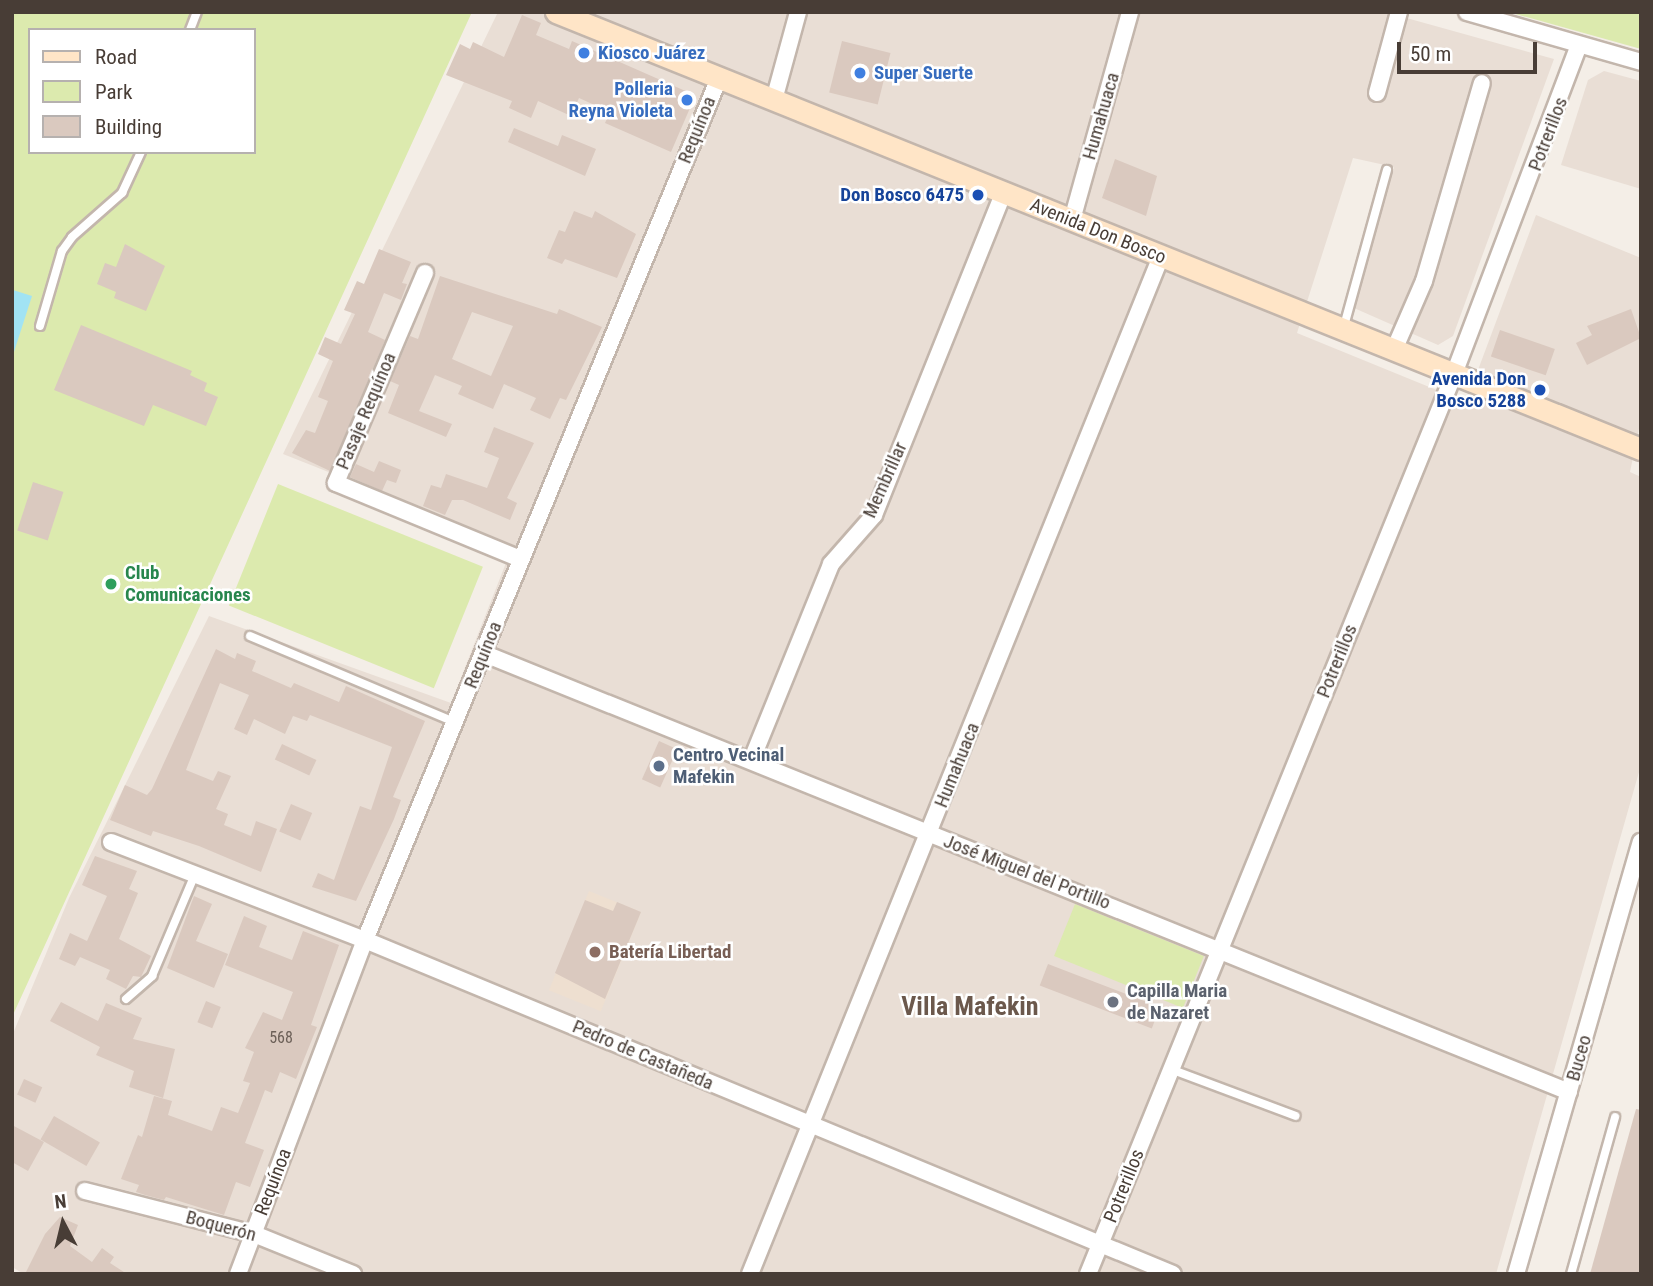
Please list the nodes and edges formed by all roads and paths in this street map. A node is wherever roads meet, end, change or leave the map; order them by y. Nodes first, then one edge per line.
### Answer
1 (556, 12) edge
2 (799, 12) edge
3 (1130, 12) edge
4 (1399, 12) edge
5 (1466, 12) edge
6 (1502, 17) edge
7 (1579, 45) junction
8 (1641, 62) edge
9 (719, 78) junction
10 (1482, 83) dead end
11 (1377, 93) dead end
12 (774, 100) junction
13 (140, 154) edge
14 (1387, 170) dead end
15 (1004, 192) junction
16 (1072, 220) junction
17 (1161, 256) junction
18 (425, 272) dead end
19 (40, 326) dead end
20 (1343, 329) junction
21 (1395, 350) junction
22 (1454, 374) junction
23 (1641, 449) edge
24 (520, 559) junction
25 (250, 636) dead end
26 (485, 654) junction
27 (455, 722) junction
28 (752, 759) junction
29 (929, 834) junction
30 (111, 842) dead end
31 (1641, 842) edge
32 (195, 874) junction
33 (365, 940) junction
34 (1220, 948) junction
35 (125, 999) dead end
36 (1170, 1069) junction
37 (1569, 1092) junction
38 (1296, 1116) dead end
39 (1615, 1117) dead end
40 (810, 1125) junction
41 (85, 1191) dead end
42 (254, 1234) junction
43 (1100, 1245) junction
44 (239, 1274) edge
45 (352, 1274) edge
46 (750, 1274) edge
47 (1088, 1274) edge
48 (1173, 1274) edge
49 (1516, 1274) edge
50 (1571, 1274) edge

1 - 9 main road, Avenida Don Bosco
2 - 12 street
3 - 16 street, Humahuaca
4 - 11 street
5 - 6 street
6 - 7 street
7 - 8 street
7 - 22 street, Potrerillos
9 - 12 main road, Avenida Don Bosco
9 - 24 street, Requínoa
10 - 21 street
12 - 15 main road, Avenida Don Bosco
13 - 19 lane
14 - 20 lane
15 - 16 main road, Avenida Don Bosco
15 - 28 street, Membrillar
16 - 17 main road, Avenida Don Bosco
17 - 20 main road, Avenida Don Bosco
17 - 29 street, Humahuaca
18 - 24 street, Pasaje Requínoa
20 - 21 main road, Avenida Don Bosco
21 - 22 main road, Avenida Don Bosco
22 - 23 main road, Avenida Don Bosco
22 - 34 street, Potrerillos
24 - 26 street, Requínoa
25 - 27 lane
26 - 27 street, Requínoa
26 - 28 street, José Miguel del Portillo
27 - 33 street, Requínoa
28 - 29 street, José Miguel del Portillo
29 - 34 street, José Miguel del Portillo
29 - 40 street, Humahuaca
30 - 32 street, Pedro de Castañeda
31 - 37 street, Buceo
32 - 33 street, Pedro de Castañeda
32 - 35 lane
33 - 40 street, Pedro de Castañeda
33 - 42 street, Requínoa
34 - 36 street, Potrerillos
34 - 37 street, José Miguel del Portillo
36 - 38 lane
36 - 43 street, Potrerillos
37 - 49 street, Buceo
39 - 50 lane
40 - 43 street, Pedro de Castañeda
40 - 46 street, Humahuaca
41 - 42 street, Boquerón
42 - 44 street, Requínoa
42 - 45 street, Boquerón
43 - 47 street, Potrerillos
43 - 48 street, Pedro de Castañeda

